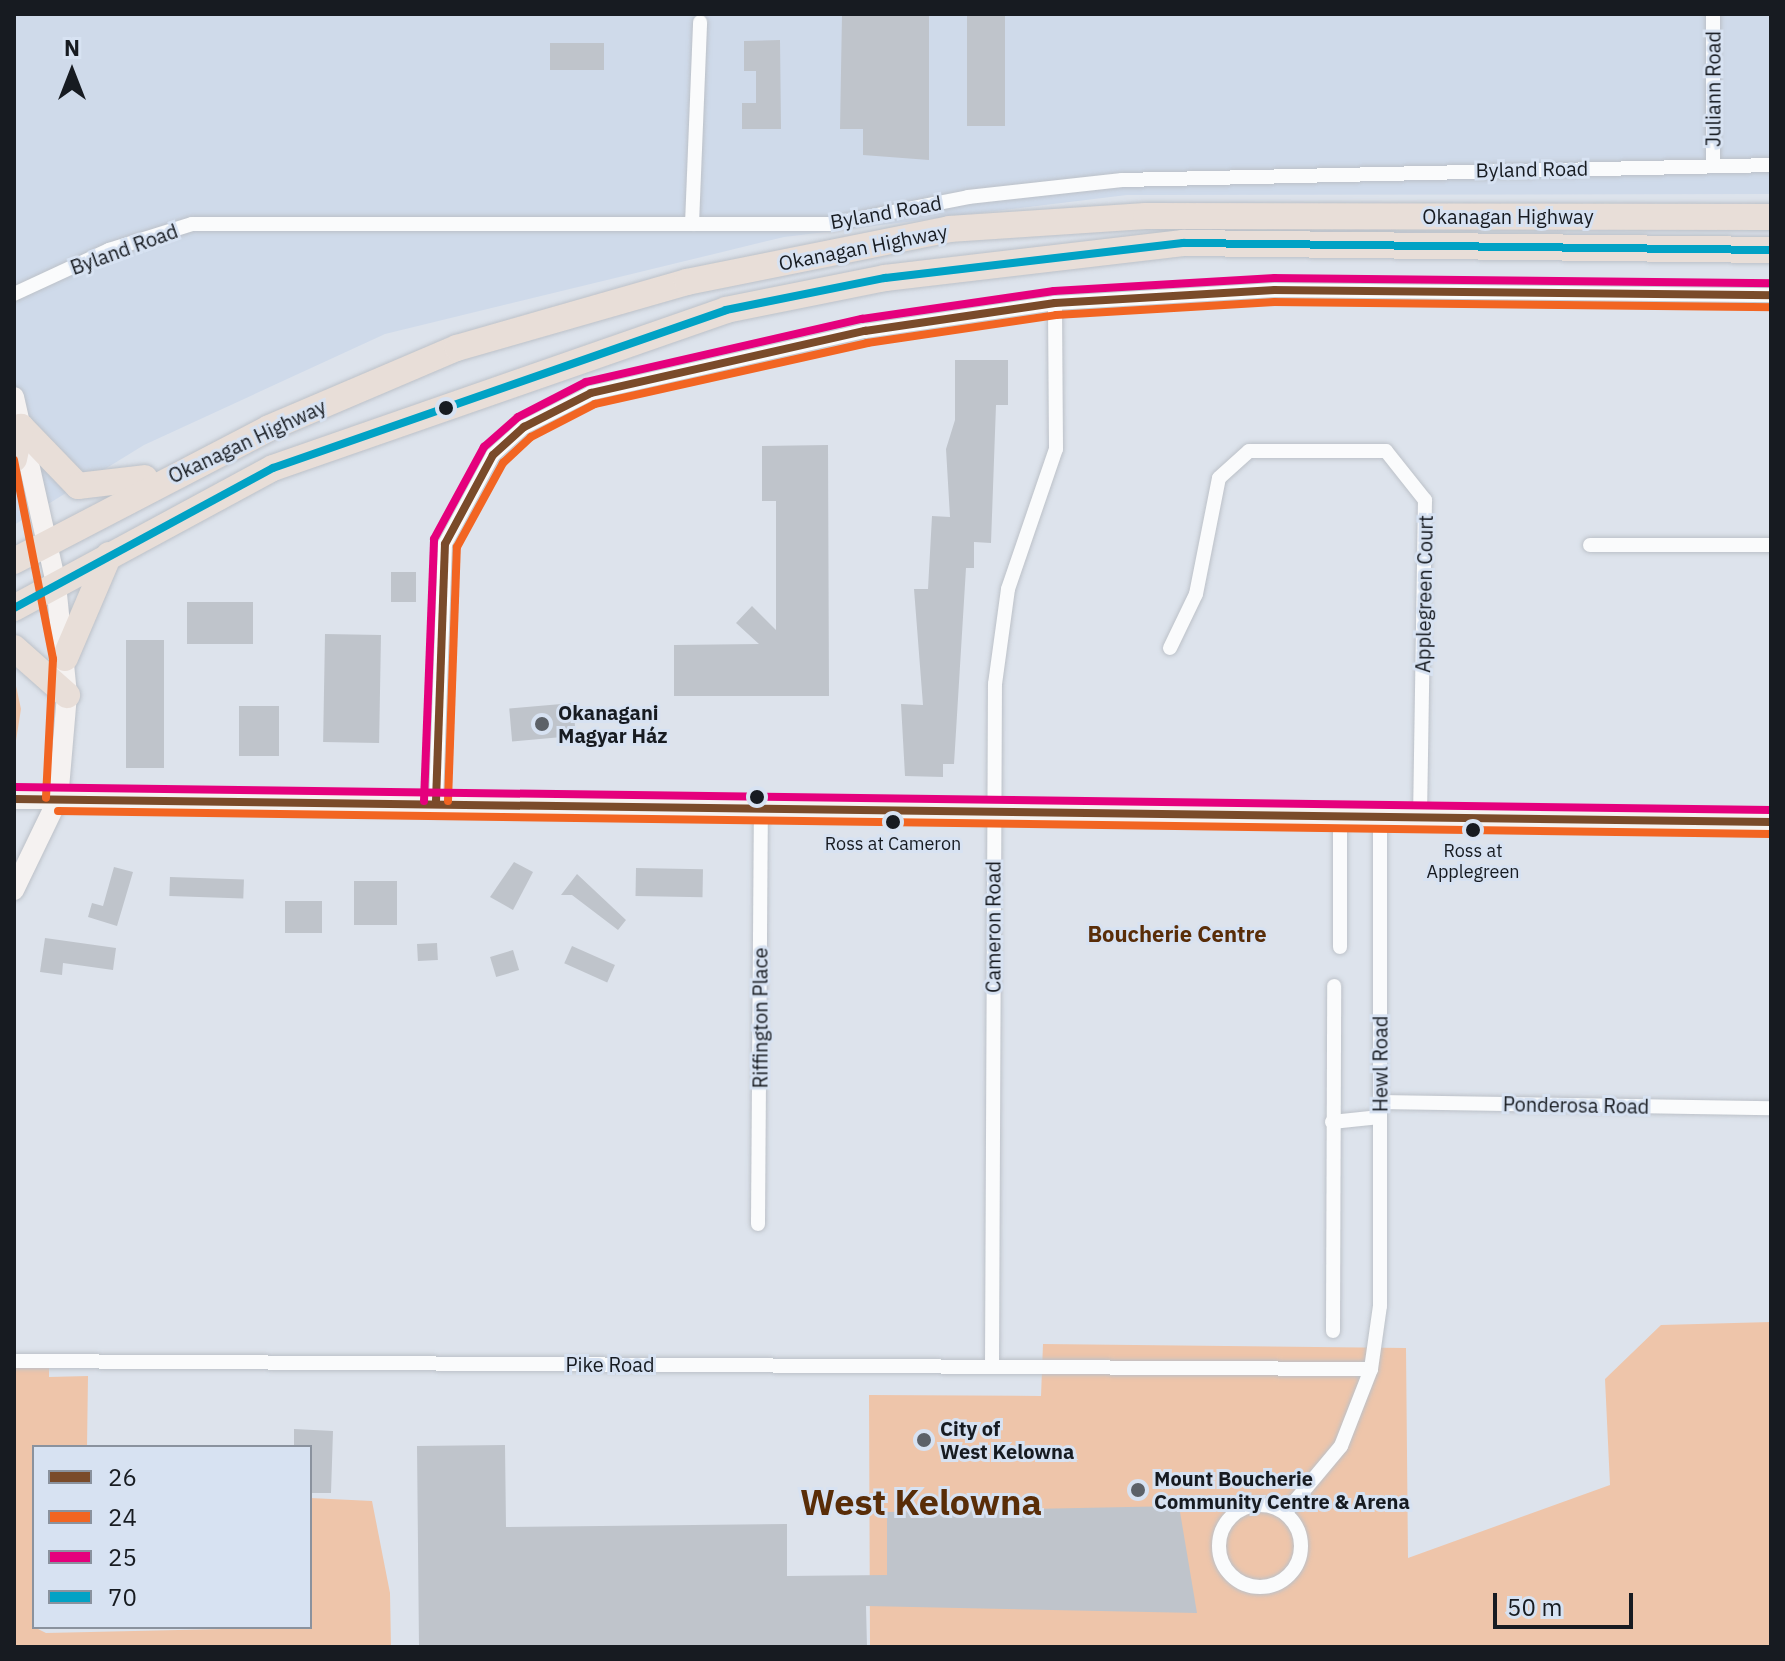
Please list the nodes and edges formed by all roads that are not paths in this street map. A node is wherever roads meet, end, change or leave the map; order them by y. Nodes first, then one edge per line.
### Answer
1 (1713, 14) edge
2 (700, 22) dead end
3 (1713, 165) junction
4 (1771, 165) edge
5 (1771, 217) edge
6 (692, 224) junction
7 (1771, 250) edge
8 (14, 294) edge
9 (1771, 295) edge
10 (1055, 303) junction
11 (14, 397) edge
12 (21, 427) junction
13 (14, 459) edge
14 (192, 466) junction
15 (46, 539) junction
16 (1590, 545) dead end
17 (1771, 545) edge
18 (109, 555) junction
19 (14, 561) edge
20 (56, 584) junction
21 (14, 608) edge
22 (14, 648) edge
23 (1170, 648) dead end
24 (65, 658) junction
25 (67, 695) junction
26 (14, 799) edge
27 (58, 799) junction
28 (436, 801) junction
29 (761, 812) junction
30 (994, 815) junction
31 (1420, 819) junction
32 (1340, 821) junction
33 (1380, 821) junction
34 (1771, 822) edge
35 (14, 890) edge
36 (1340, 947) dead end
37 (1334, 986) dead end
38 (1771, 1108) edge
39 (1380, 1109) junction
40 (1332, 1122) junction
41 (758, 1224) dead end
42 (1333, 1331) dead end
43 (14, 1361) edge
44 (992, 1366) junction
45 (1371, 1369) junction
46 (1285, 1513) junction

1 - 3 street, Juliann Road
2 - 6 street
3 - 4 street, Byland Road
3 - 6 street, Byland Road
5 - 14 highway, Okanagan Highway
6 - 8 street, Byland Road
7 - 18 highway, Okanagan Highway
9 - 10 street
10 - 28 street
10 - 30 street, Cameron Road
11 - 12 street
12 - 13 highway
12 - 14 highway
12 - 15 street
14 - 15 highway, Okanagan Highway
15 - 19 highway, Okanagan Highway
15 - 20 street
16 - 17 street
18 - 20 highway, Okanagan Highway
18 - 24 highway
20 - 21 highway, Okanagan Highway
20 - 24 street
22 - 25 highway
23 - 31 street, Applegreen Court
24 - 25 street
25 - 27 street
26 - 27 street
27 - 28 street
27 - 35 street
28 - 29 street
29 - 30 street
29 - 41 street, Riffington Place
30 - 32 street
30 - 44 street, Cameron Road
31 - 33 street
31 - 34 street
32 - 33 street
32 - 36 street
33 - 39 street, Hewl Road
37 - 40 street
38 - 39 street, Ponderosa Road
39 - 40 street, Ponderosa Road
39 - 45 street, Hewl Road
40 - 42 street
43 - 44 street, Pike Road
44 - 45 street, Pike Road
45 - 46 street, Hewl Road
46 - 46 street

